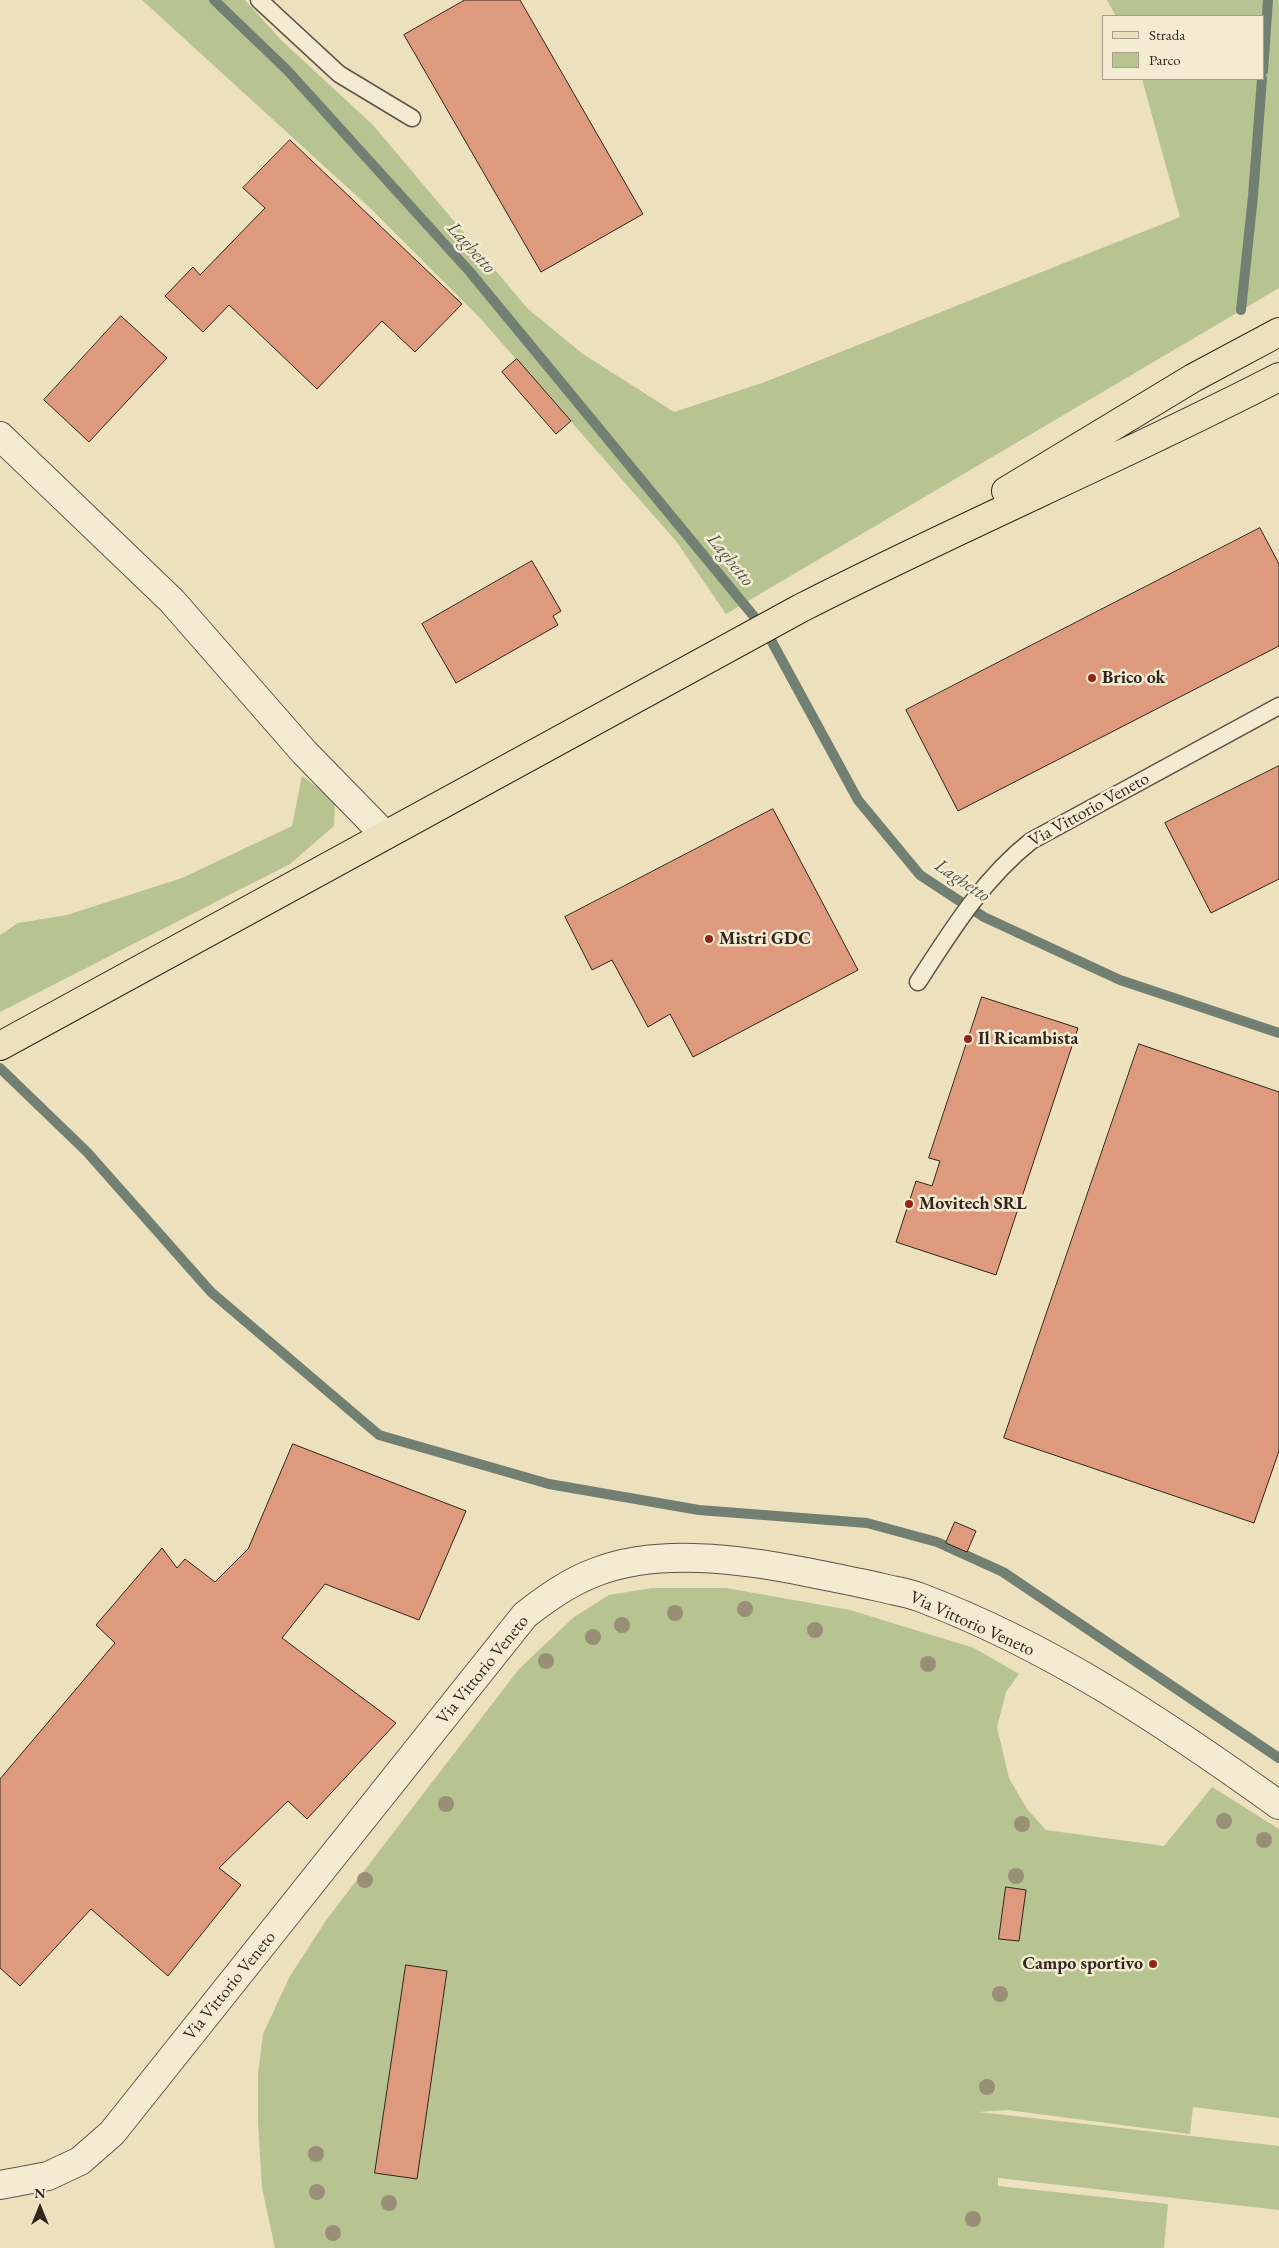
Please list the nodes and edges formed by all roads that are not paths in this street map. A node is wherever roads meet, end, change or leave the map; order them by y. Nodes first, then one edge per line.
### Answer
1 (259, 0) edge
2 (412, 118) dead end
3 (1279, 332) edge
4 (1279, 377) edge
5 (1279, 391) edge
6 (1211, 412) junction
7 (0, 436) edge
8 (886, 565) junction
9 (1279, 706) edge
10 (385, 835) junction
11 (918, 982) dead end
12 (0, 1046) edge
13 (1279, 1804) edge
14 (1, 2184) edge

1 - 2 lane
3 - 8 main road
4 - 6 main road
5 - 6 main road
6 - 8 main road
7 - 10 street
8 - 10 main road
9 - 11 lane, Via Vittorio Veneto
10 - 12 main road
13 - 14 street, Via Vittorio Veneto

